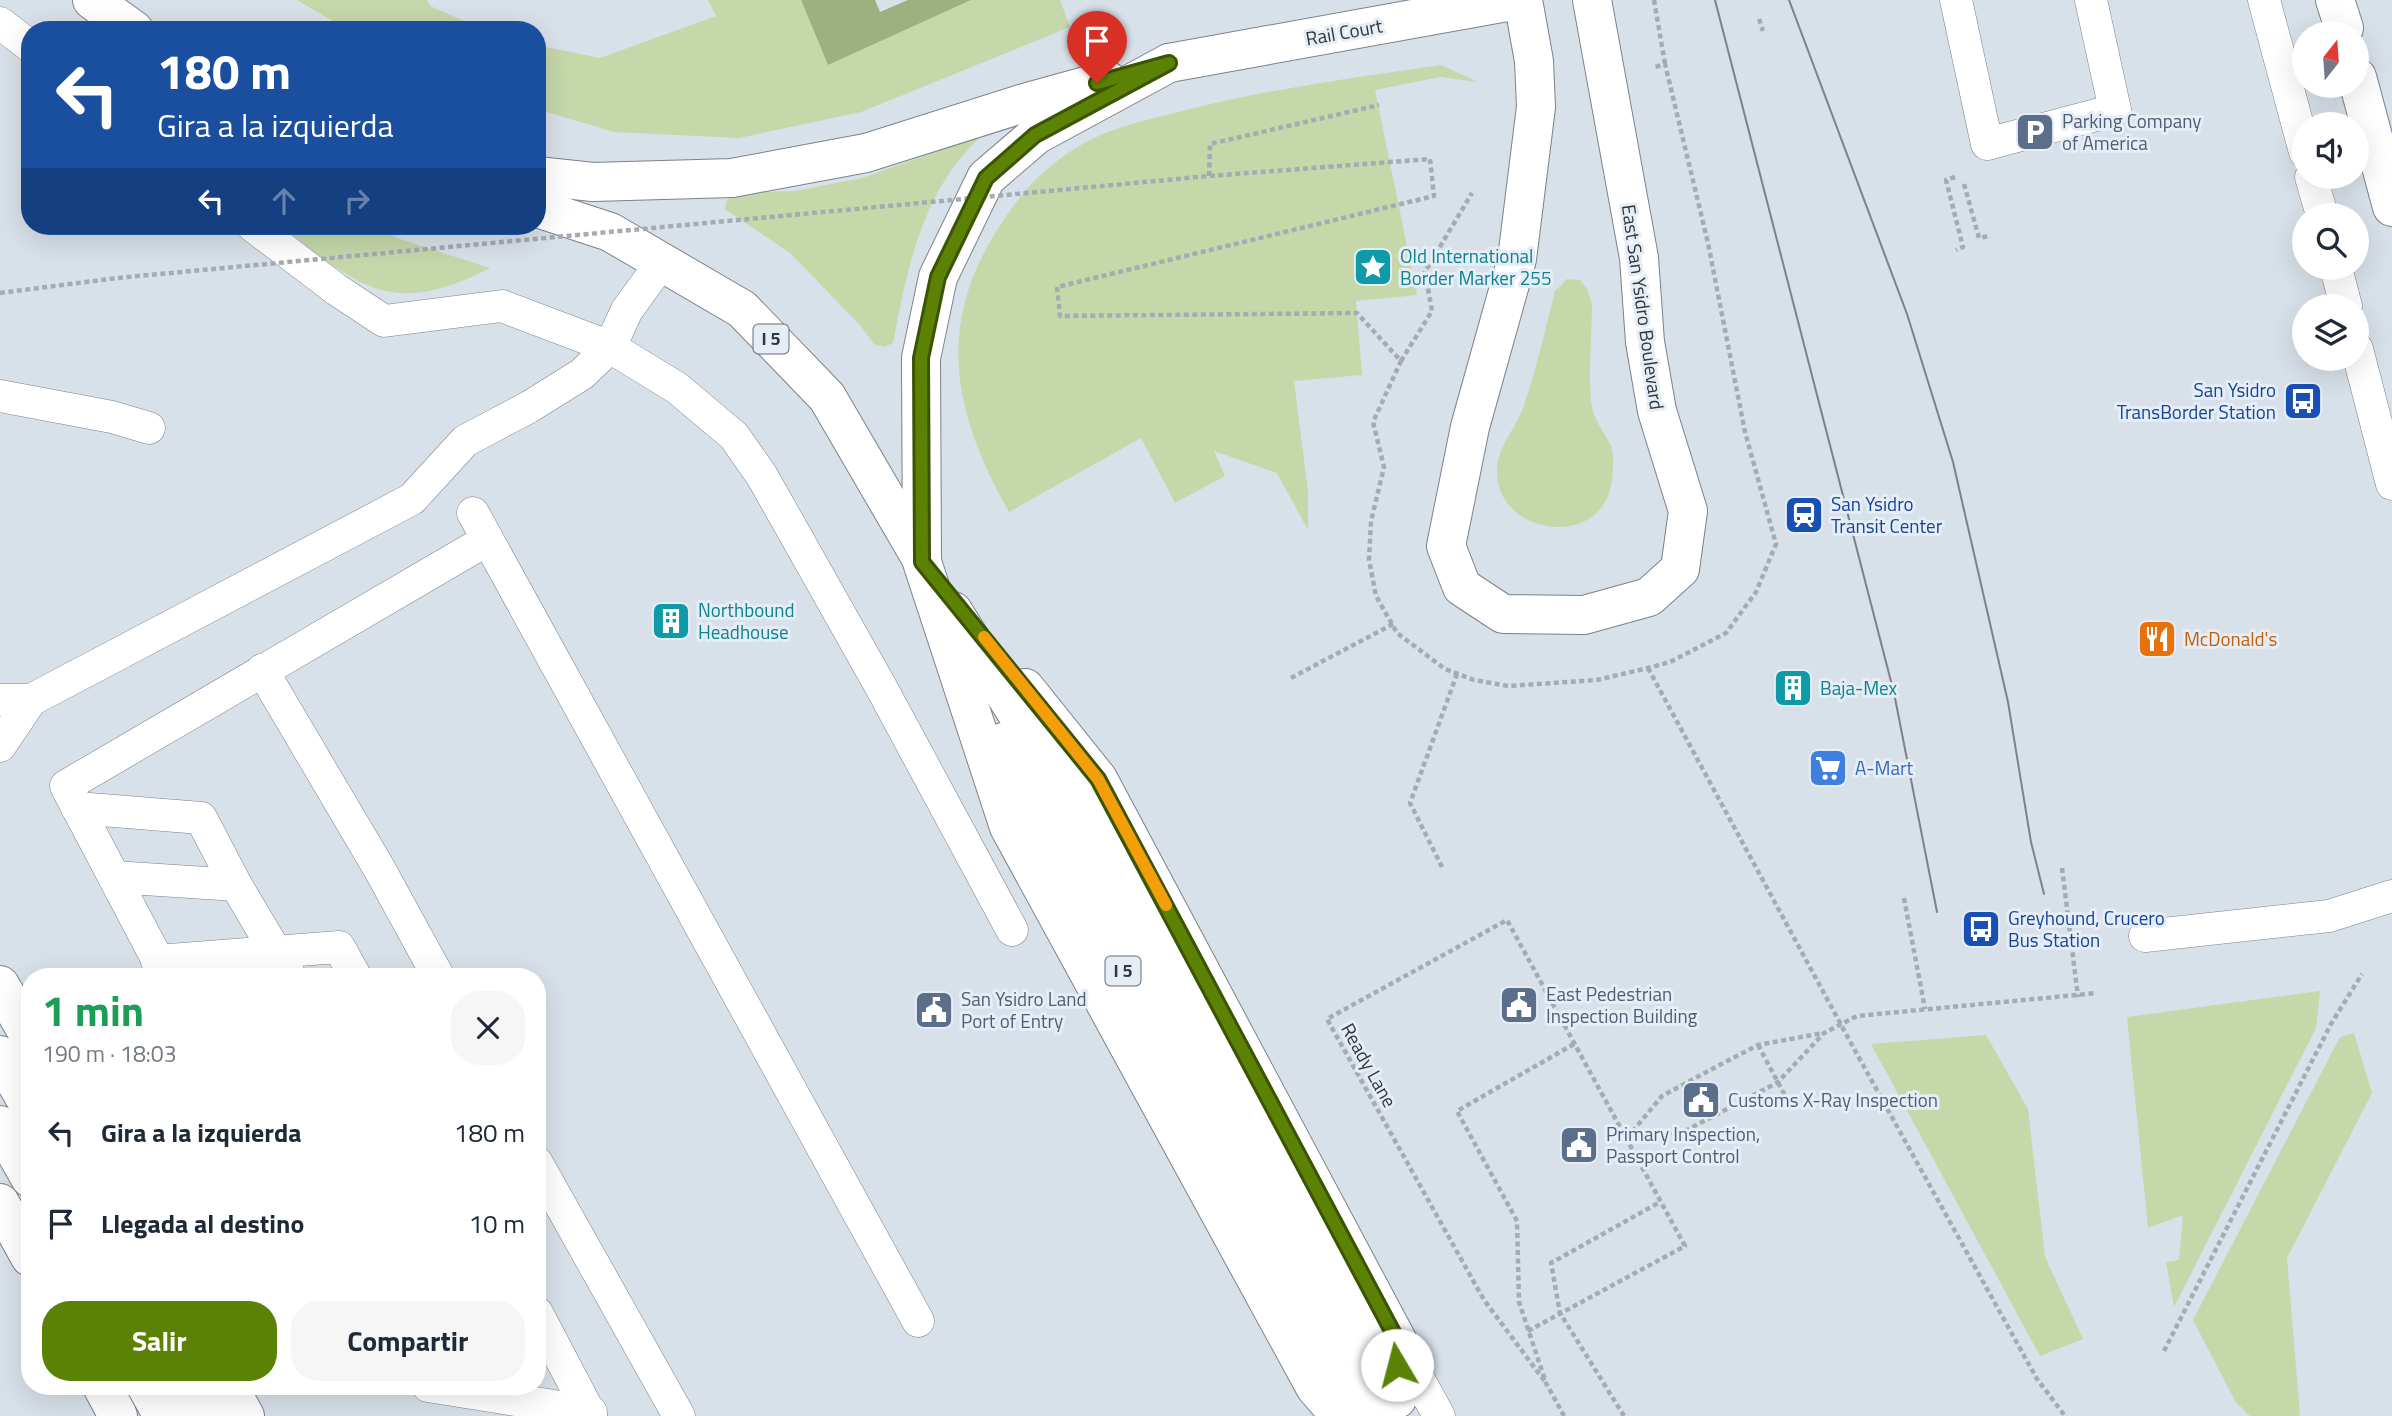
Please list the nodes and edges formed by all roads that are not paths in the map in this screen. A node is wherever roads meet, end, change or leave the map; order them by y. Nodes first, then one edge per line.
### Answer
1 (92, 0) edge
2 (1518, 0) edge
3 (1523, 0) edge
4 (1592, 0) edge
5 (1956, 0) edge
6 (2091, 0) edge
7 (2264, 0) edge
8 (121, 21) edge
9 (0, 23) edge
10 (21, 40) edge
11 (1169, 63) junction
12 (2363, 98) edge
13 (2294, 112) edge
14 (546, 177) edge
15 (2392, 207) edge
16 (546, 211) edge
17 (265, 235) edge
18 (662, 262) junction
19 (610, 347) junction
20 (2363, 371) edge
21 (0, 396) edge
22 (149, 428) dead end
23 (2392, 484) edge
24 (922, 562) junction
25 (262, 670) junction
26 (0, 699) edge
27 (31, 700) junction
28 (0, 746) edge
29 (77, 808) junction
30 (114, 877) junction
31 (236, 885) junction
32 (2392, 895) edge
33 (1012, 930) dead end
34 (2145, 936) dead end
35 (283, 965) edge
36 (160, 968) edge
37 (192, 968) edge
38 (351, 968) edge
39 (434, 968) edge
40 (0, 985) edge
41 (21, 1021) edge
42 (0, 1055) edge
43 (21, 1091) edge
44 (0, 1125) edge
45 (21, 1162) edge
46 (546, 1179) edge
47 (0, 1203) edge
48 (21, 1241) edge
49 (918, 1321) dead end
50 (546, 1331) edge
51 (1397, 1340) junction
52 (107, 1395) edge
53 (151, 1395) edge
54 (192, 1395) edge
55 (233, 1395) edge
56 (528, 1395) edge
57 (591, 1414) edge
58 (118, 1416) edge
59 (163, 1416) edge
60 (204, 1416) edge
61 (245, 1416) edge
62 (679, 1416) edge
63 (1340, 1416) edge
64 (1366, 1416) edge
65 (1384, 1416) edge
66 (1397, 1416) edge
67 (1439, 1416) edge

1 - 8 main road
2 - 11 main road, Rail Court
3 - 4 main road, East San Ysidro Boulevard
5 - 6 lane
7 - 13 lane
9 - 10 lane
11 - 14 main road
11 - 24 main road
12 - 15 main road
16 - 18 main road, I 5
17 - 19 lane
18 - 19 lane
18 - 24 main road, I 5
19 - 27 lane
19 - 33 lane
20 - 23 lane
21 - 22 lane
24 - 51 main road, I 5
24 - 63 main road, I 5
24 - 64 main road, I 5
24 - 65 main road, I 5
25 - 29 lane
25 - 39 lane
25 - 49 lane
26 - 27 lane
27 - 28 lane
29 - 30 lane
29 - 31 lane
30 - 31 lane
30 - 36 lane
31 - 35 lane
32 - 34 lane
35 - 37 lane
35 - 38 lane
40 - 41 main road
42 - 43 main road
44 - 45 main road
46 - 62 lane
47 - 48 main road
50 - 57 lane
51 - 66 main road, I 5
51 - 67 lane
52 - 58 main road
53 - 59 main road
54 - 60 main road
55 - 61 main road
56 - 57 lane

